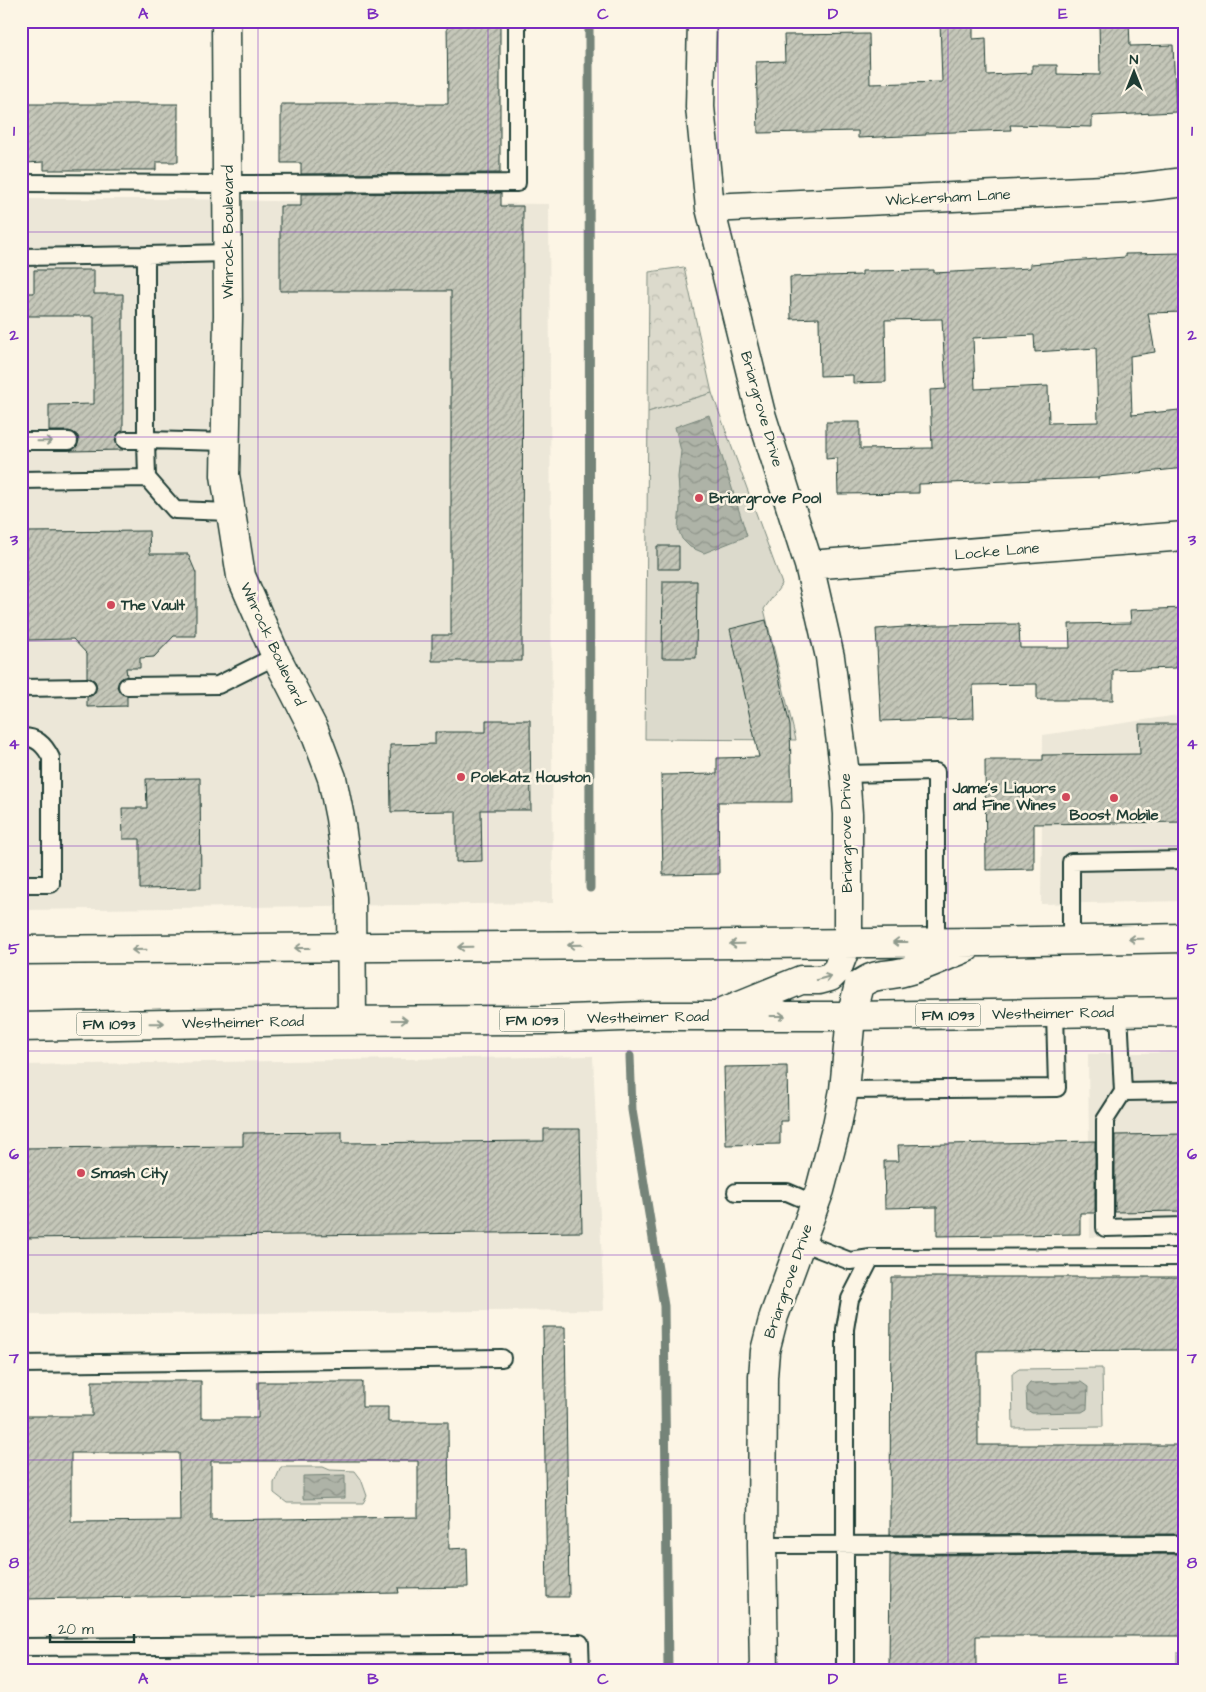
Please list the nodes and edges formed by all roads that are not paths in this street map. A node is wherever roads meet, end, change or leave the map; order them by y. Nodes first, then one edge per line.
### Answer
1 (226, 21) edge
2 (517, 21) edge
3 (702, 21) edge
4 (1185, 182) edge
5 (21, 183) edge
6 (228, 184) junction
7 (710, 208) junction
8 (228, 253) junction
9 (146, 255) junction
10 (21, 257) edge
11 (125, 440) dead end
12 (146, 440) junction
13 (21, 441) edge
14 (69, 441) dead end
15 (226, 442) junction
16 (147, 478) junction
17 (21, 480) edge
18 (230, 512) junction
19 (1185, 536) edge
20 (809, 566) junction
21 (276, 656) junction
22 (87, 686) dead end
23 (127, 686) dead end
24 (21, 688) edge
25 (21, 736) edge
26 (845, 774) junction
27 (1185, 860) edge
28 (21, 884) edge
29 (1185, 938) edge
30 (1071, 940) junction
31 (848, 942) junction
32 (936, 942) junction
33 (984, 942) junction
34 (350, 948) junction
35 (21, 950) edge
36 (62, 950) junction
37 (21, 969) edge
38 (1185, 992) edge
39 (1185, 1011) edge
40 (1129, 1012) junction
41 (1054, 1013) junction
42 (712, 1016) junction
43 (851, 1016) junction
44 (352, 1020) junction
45 (21, 1027) edge
46 (844, 1090) junction
47 (1185, 1091) edge
48 (1123, 1092) junction
49 (736, 1192) dead end
50 (815, 1204) junction
51 (1185, 1226) edge
52 (801, 1242) junction
53 (1185, 1257) edge
54 (872, 1258) junction
55 (502, 1358) dead end
56 (21, 1364) edge
57 (1185, 1544) edge
58 (762, 1545) junction
59 (845, 1546) junction
60 (21, 1647) edge
61 (580, 1671) edge
62 (764, 1671) edge
63 (845, 1671) edge

1 - 6 street, Winrock Boulevard
2 - 6 lane
3 - 7 street, Briargrove Drive
4 - 7 street, Wickersham Lane
5 - 6 lane
6 - 8 street, Winrock Boulevard
7 - 20 street, Briargrove Drive
8 - 9 lane
8 - 15 street, Winrock Boulevard
9 - 10 lane
9 - 12 lane
11 - 12 lane
12 - 15 lane
12 - 16 lane
13 -> 14 lane
15 - 18 street, Winrock Boulevard
16 - 17 lane
16 - 18 lane
18 - 21 street, Winrock Boulevard
19 - 20 street, Locke Lane
20 - 26 street, Briargrove Drive
21 - 23 lane
21 - 34 street, Winrock Boulevard
22 - 24 lane
25 - 28 lane
26 - 31 street, Briargrove Drive
26 - 32 lane
27 - 30 lane
29 -> 30 street
30 - 33 street
32 -> 31 street
31 -> 34 street
42 -> 31 street
32 - 33 street
33 - 43 street, Briargrove Drive
34 -> 36 street
34 - 44 street, Winrock Boulevard
35 - 36 street
36 - 37 street
38 - 40 street
39 - 40 street, Westheimer Road / FM 1093
40 - 41 street, Westheimer Road / FM 1093
40 - 48 lane
41 - 43 street, Westheimer Road / FM 1093
41 - 46 lane
42 -> 43 street, Westheimer Road / FM 1093
44 -> 42 street, Westheimer Road / FM 1093
43 - 46 street, Briargrove Drive
45 -> 44 street, Westheimer Road / FM 1093
46 - 50 street, Briargrove Drive
47 - 48 lane
48 - 51 lane
49 - 50 lane
50 - 52 street, Briargrove Drive
52 - 54 lane
52 - 58 street, Briargrove Drive
53 - 54 lane
54 - 59 lane
55 - 56 lane
57 - 59 lane
58 - 59 lane
58 - 62 street, Briargrove Drive
59 - 63 lane
60 - 61 lane

